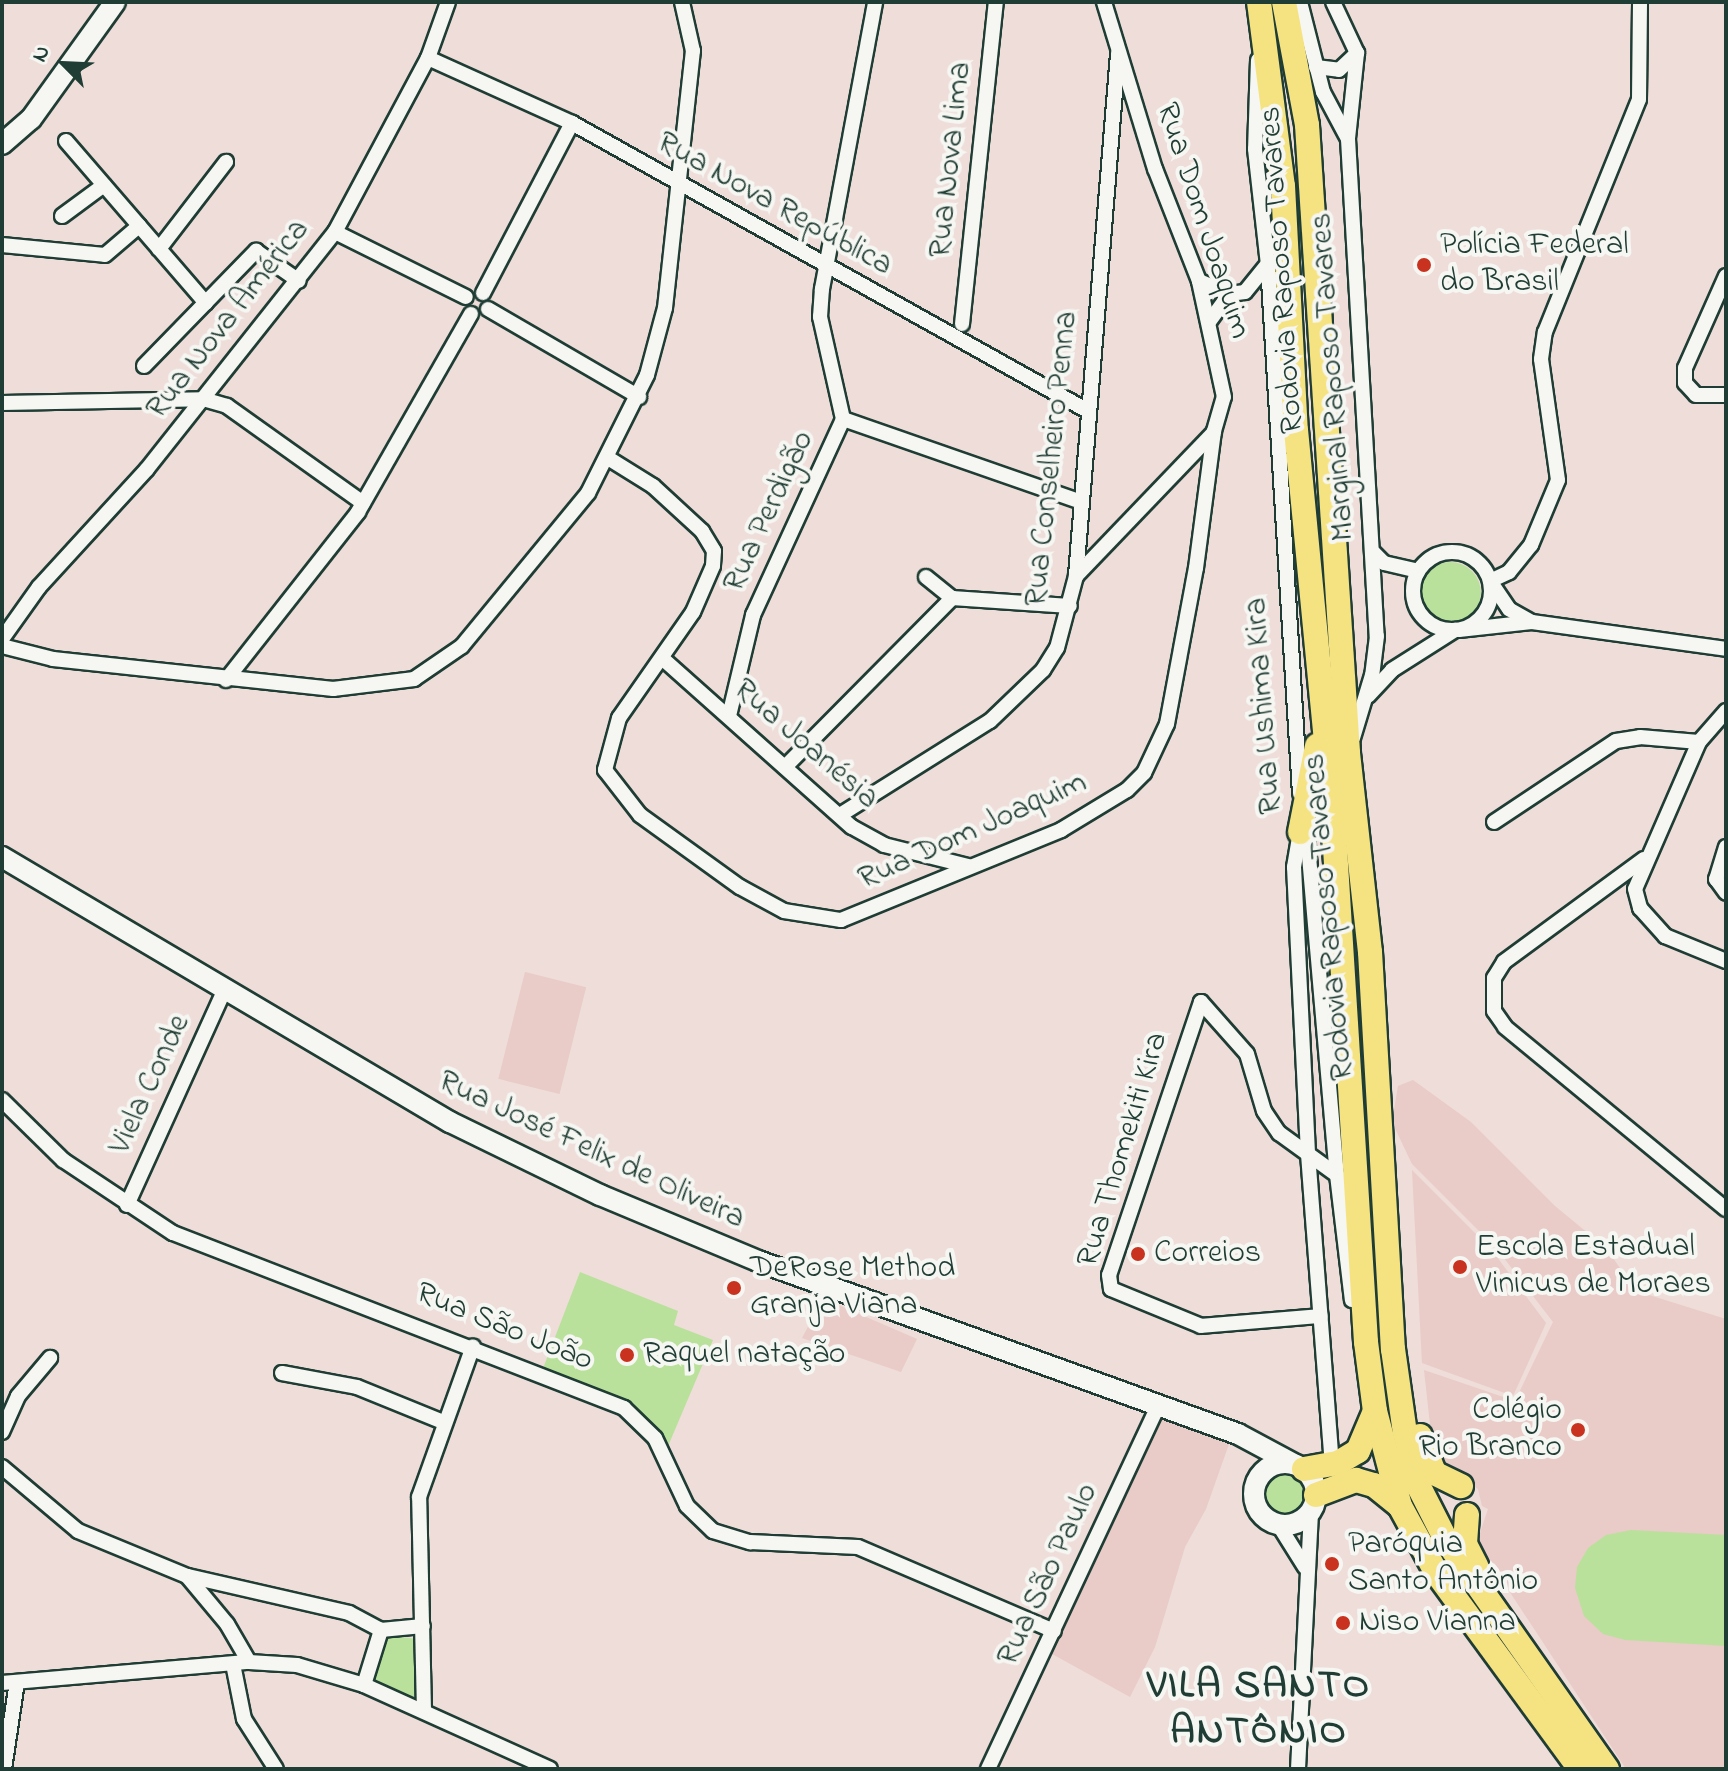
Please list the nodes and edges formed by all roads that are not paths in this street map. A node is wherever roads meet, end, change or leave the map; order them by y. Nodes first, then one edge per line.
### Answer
1 (115, 2) edge
2 (448, 2) edge
3 (682, 2) edge
4 (875, 2) edge
5 (996, 2) edge
6 (1104, 2) edge
7 (1300, 2) edge
8 (1333, 2) edge
9 (1640, 2) edge
10 (1268, 5) edge
11 (1119, 46) junction
12 (1357, 53) junction
13 (428, 58) junction
14 (1316, 67) junction
15 (572, 123) junction
16 (1348, 139) junction
17 (66, 141) dead end
18 (2, 144) edge
19 (226, 162) dead end
20 (104, 185) junction
21 (679, 185) junction
22 (62, 216) dead end
23 (139, 226) junction
24 (335, 232) junction
25 (2, 245) edge
26 (159, 249) junction
27 (825, 263) junction
28 (1268, 264) junction
29 (1726, 276) edge
30 (299, 281) junction
31 (1199, 281) junction
32 (1245, 292) junction
33 (483, 293) junction
34 (1229, 294) junction
35 (466, 297) junction
36 (1270, 302) junction
37 (206, 303) junction
38 (488, 309) junction
39 (471, 314) junction
40 (1209, 322) junction
41 (962, 324) dead end
42 (144, 366) dead end
43 (1726, 395) edge
44 (639, 397) junction
45 (203, 399) junction
46 (2, 403) edge
47 (1088, 411) junction
48 (843, 419) junction
49 (1214, 431) junction
50 (608, 458) junction
51 (1081, 502) junction
52 (363, 503) junction
53 (1374, 553) junction
54 (1418, 571) junction
55 (1076, 576) junction
56 (926, 577) dead end
57 (1490, 581) junction
58 (952, 598) junction
59 (1070, 606) junction
60 (1532, 622) junction
61 (1457, 630) junction
62 (2, 639) edge
63 (2, 646) edge
64 (1726, 649) edge
65 (662, 658) junction
66 (226, 680) junction
67 (1366, 700) junction
68 (1726, 711) edge
69 (1321, 712) junction
70 (729, 716) junction
71 (1699, 742) junction
72 (1348, 753) junction
73 (785, 767) junction
74 (840, 815) junction
75 (1494, 822) dead end
76 (1303, 827) junction
77 (1726, 847) edge
78 (2, 857) edge
79 (1644, 859) junction
80 (968, 866) junction
81 (1726, 893) edge
82 (1726, 961) edge
83 (225, 989) junction
84 (2, 1100) edge
85 (1308, 1154) junction
86 (1337, 1175) junction
87 (127, 1205) junction
88 (1726, 1209) edge
89 (1321, 1316) junction
90 (1366, 1342) junction
91 (473, 1346) junction
92 (1393, 1349) junction
93 (50, 1358) dead end
94 (282, 1373) dead end
95 (1159, 1404) junction
96 (1375, 1411) junction
97 (443, 1422) junction
98 (2, 1431) edge
99 (1238, 1434) junction
100 (1332, 1464) junction
101 (2, 1467) edge
102 (1299, 1467) junction
103 (1260, 1476) junction
104 (1461, 1486) dead end
105 (1313, 1503) junction
106 (1400, 1506) junction
107 (1467, 1515) dead end
108 (1278, 1524) junction
109 (1305, 1567) junction
110 (187, 1576) junction
111 (1501, 1619) junction
112 (423, 1626) junction
113 (381, 1630) junction
114 (1054, 1631) junction
115 (249, 1662) junction
116 (233, 1664) junction
117 (10, 1683) edge
118 (364, 1685) junction
119 (424, 1711) junction
120 (4, 1769) edge
121 (276, 1769) edge
122 (550, 1769) edge
123 (988, 1769) edge
124 (1298, 1769) edge
125 (1580, 1769) edge
126 (1607, 1769) edge

1 - 18 main road
2 - 13 street, Rua Nova América
3 - 21 street
4 - 27 street, Rua Perdigão
5 - 41 street, Rua Nova Lima
6 - 11 street, Rua Dom Joaquim
7 - 14 street, Marginal Raposo Tavares
8 - 12 street
9 - 57 street
10 - 28 street, Rua Ushima Kira
10 - 69 highway, Rodovia Raposo Tavares
10 - 72 highway, Rodovia Raposo Tavares
11 - 31 street, Rua Dom Joaquim
11 - 47 street, Rua Conselheiro Penna
12 - 14 street
12 - 16 street
13 - 15 street, Rua Nova República
13 - 24 street, Rua Nova América
14 - 16 street, Marginal Raposo Tavares
15 - 21 street, Rua Nova República
15 - 33 street
16 - 53 street, Marginal Raposo Tavares
17 - 20 street
19 - 26 street
20 - 22 street
20 - 23 street
21 - 27 street, Rua Nova República
21 - 44 street
23 - 25 street
23 - 26 street
24 - 30 street, Rua Nova América
24 - 35 street
26 - 37 street
27 - 47 street, Rua Nova República
27 - 48 street, Rua Perdigão
28 - 32 street
28 - 36 street, Rua Ushima Kira
29 - 43 street
30 - 37 street
30 - 45 street, Rua Nova América
31 - 34 street
31 - 40 street, Rua Dom Joaquim
32 - 34 street
32 - 36 street
33 - 35 street
33 - 38 street
34 - 40 street
35 - 39 street
36 - 76 street, Rua Ushima Kira
37 - 42 street
38 - 39 street
38 - 44 street
39 - 52 street
40 - 49 street, Rua Dom Joaquim
44 - 50 street
45 - 46 street
45 - 52 street
45 - 62 street, Rua Nova América
47 - 51 street, Rua Conselheiro Penna
48 - 51 street
48 - 70 street, Rua Perdigão
49 - 55 street
49 - 80 street, Rua Dom Joaquim
50 - 65 street, Rua Dom Joaquim
50 - 66 street
51 - 55 street, Rua Conselheiro Penna
52 - 66 street
53 - 54 street
53 - 67 street, Marginal Raposo Tavares
54 - 57 street
54 - 61 street
55 - 59 street, Rua Conselheiro Penna
56 - 58 street
57 - 60 street
57 - 61 street
58 - 59 street
58 - 73 street
59 - 74 street, Rua Conselheiro Penna
60 - 61 street
60 - 64 street
61 - 67 street
63 - 66 street
65 - 70 street, Rua Joanésia
65 - 80 street, Rua Dom Joaquim
67 - 72 street, Marginal Raposo Tavares
68 - 71 street
69 - 76 highway
69 - 90 highway, Rodovia Raposo Tavares
70 - 73 street, Rua Joanésia
71 - 75 street
71 - 79 street
72 - 92 highway, Rodovia Raposo Tavares
73 - 74 street, Rua Joanésia
74 - 80 street, Rua Joanésia
76 - 85 street, Rua Ushima Kira
76 - 86 street
77 - 81 street
78 - 83 main road, Rua José Felix de Oliveira
79 - 82 street
79 - 88 street
83 - 87 street, Viela Conde
83 - 95 main road, Rua José Felix de Oliveira
84 - 87 street, Rua São João
85 - 86 street
85 - 89 street, Rua Ushima Kira
85 - 89 street, Rua Thomekiti Kira
86 - 90 street
87 - 91 street, Rua São João
89 - 100 street, Rua Ushima Kira
90 - 96 highway, Rodovia Raposo Tavares
91 - 97 street
91 - 114 street, Rua São João
92 - 104 highway
92 - 111 highway, Rodovia Raposo Tavares
93 - 98 street
94 - 97 street
95 - 99 main road, Rua José Felix de Oliveira
95 - 114 street, Rua São Paulo
96 - 100 highway
96 - 106 highway, Rodovia Raposo Tavares
97 - 112 street
99 - 102 main road, Rua José Felix de Oliveira
99 - 103 main road
100 - 102 highway
101 - 110 street
102 - 103 main road
102 - 105 main road
103 - 108 main road
105 - 106 highway
105 - 108 main road
105 - 109 street
106 - 125 highway, Rodovia Raposo Tavares
107 - 111 highway
108 - 109 street
109 - 124 street
110 - 113 street
110 - 115 street
111 - 126 highway, Rodovia Raposo Tavares
112 - 113 street
112 - 119 street
113 - 118 street
114 - 123 street, Rua São Paulo
115 - 116 street
115 - 118 street
116 - 117 street
116 - 121 street
117 - 120 street
118 - 119 street
119 - 122 street

